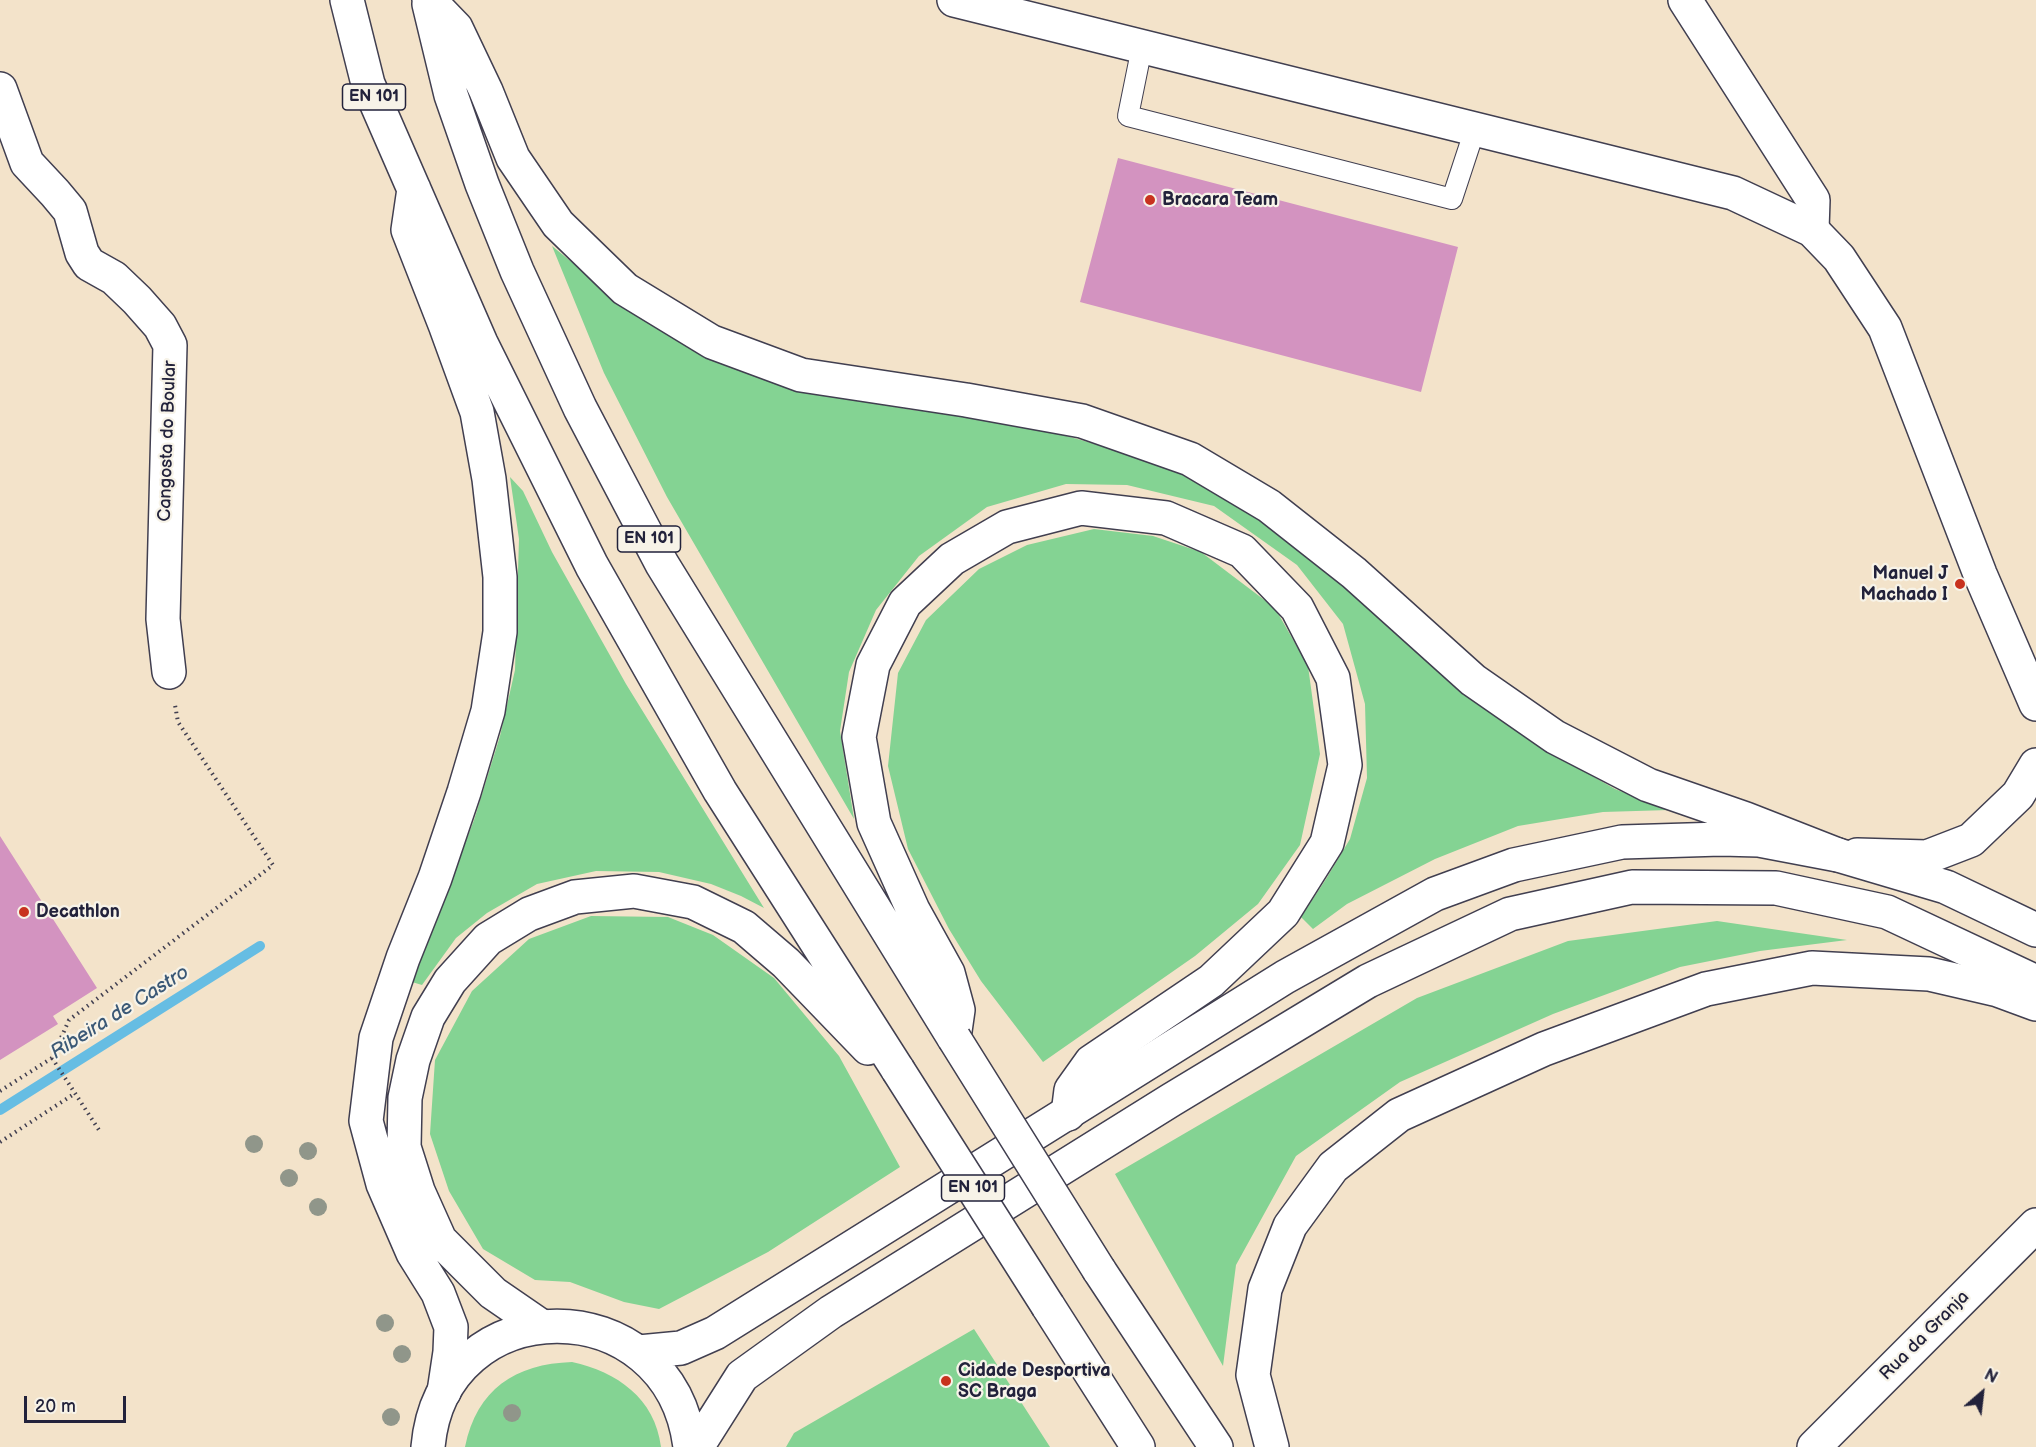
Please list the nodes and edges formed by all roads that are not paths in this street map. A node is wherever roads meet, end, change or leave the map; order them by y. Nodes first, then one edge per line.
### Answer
1 (347, 0) edge
2 (429, 0) edge
3 (954, 0) edge
4 (1685, 0) edge
5 (1142, 47) junction
6 (0, 89) edge
7 (1475, 129) junction
8 (414, 189) junction
9 (1812, 230) junction
10 (169, 672) road end
11 (2036, 704) edge
12 (2036, 765) edge
13 (1838, 855) junction
14 (2036, 930) edge
15 (2036, 982) edge
16 (2036, 1004) edge
17 (954, 1038) junction
18 (898, 1070) junction
19 (1068, 1114) junction
20 (2036, 1225) edge
21 (541, 1326) junction
22 (639, 1352) junction
23 (444, 1392) junction
24 (428, 1447) edge
25 (690, 1447) edge
26 (697, 1447) edge
27 (1138, 1447) edge
28 (1216, 1447) edge
29 (1272, 1447) edge
30 (1814, 1447) edge

1 - 8 main road, EN 101
2 - 13 main road
2 - 17 main road, EN 101
3 - 5 main road
4 - 9 main road
5 - 7 main road
5 - 7 lane
6 - 10 main road, Cangosta do Boular
7 - 9 main road
8 - 18 main road, EN 101
8 - 23 main road
9 - 11 main road
12 - 13 main road
13 - 14 main road
13 - 19 main road
15 - 26 main road
16 - 29 main road
17 - 19 main road
17 - 28 main road, EN 101, bridge
18 - 21 main road
18 - 27 main road, EN 101, bridge
19 - 22 main road
20 - 30 main road, Rua da Granja
21 - 22 main road
21 - 23 main road
22 - 25 main road
23 - 24 main road

